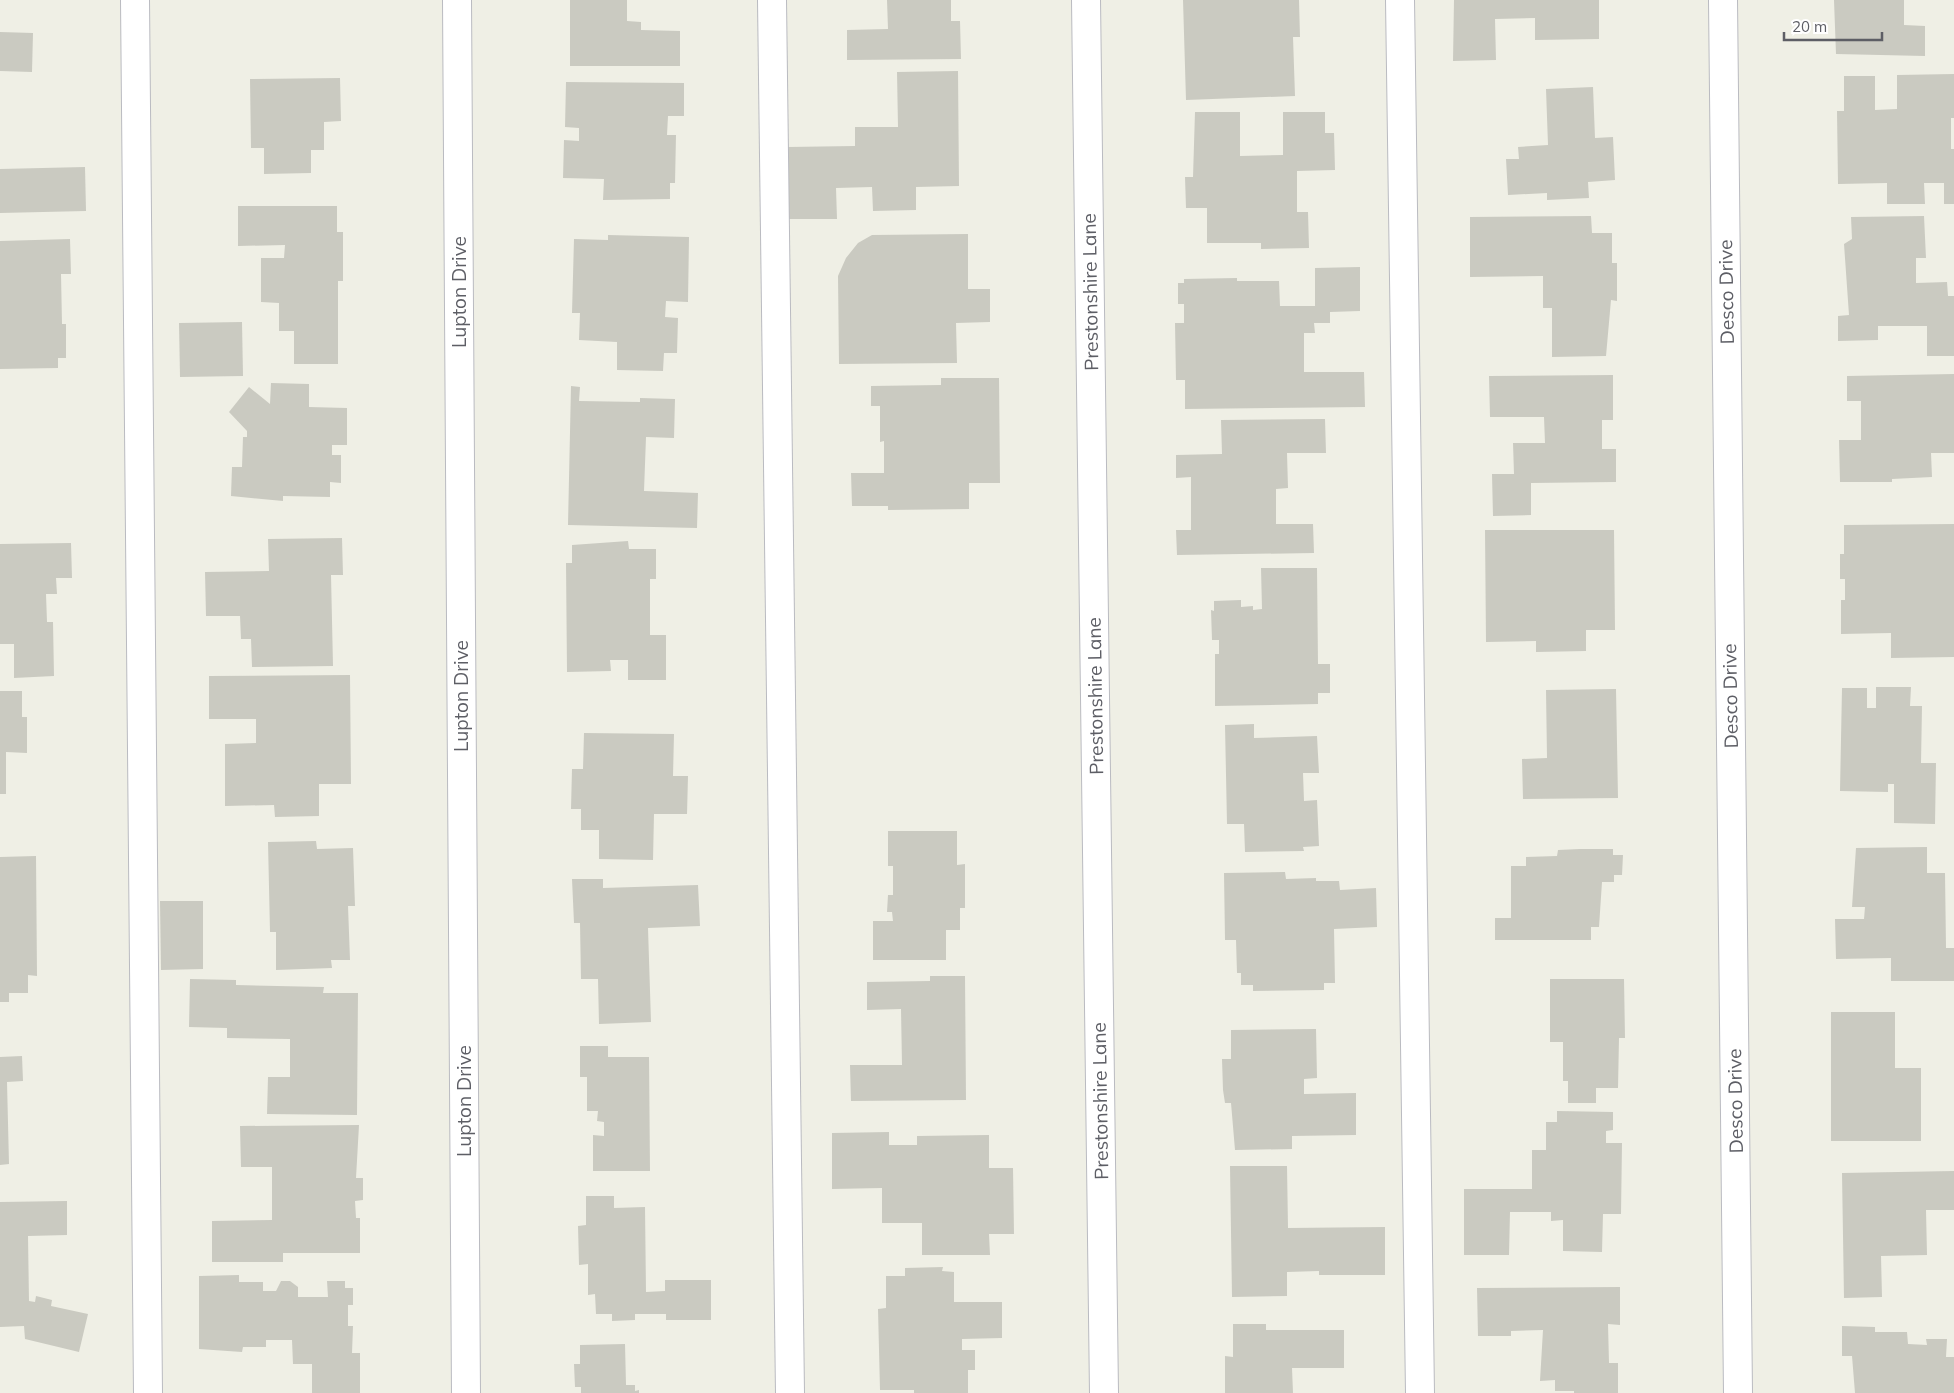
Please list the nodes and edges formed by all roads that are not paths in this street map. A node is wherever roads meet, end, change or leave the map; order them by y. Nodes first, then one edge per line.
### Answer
1 (135, 0) edge
2 (457, 0) edge
3 (772, 0) edge
4 (1086, 0) edge
5 (1400, 0) edge
6 (1723, 0) edge
7 (148, 1393) edge
8 (466, 1393) edge
9 (790, 1393) edge
10 (1104, 1393) edge
11 (1420, 1393) edge
12 (1738, 1393) edge

1 - 7 street
2 - 8 street, Lupton Drive
3 - 9 street
4 - 10 street, Prestonshire Lane
5 - 11 street
6 - 12 street, Desco Drive

